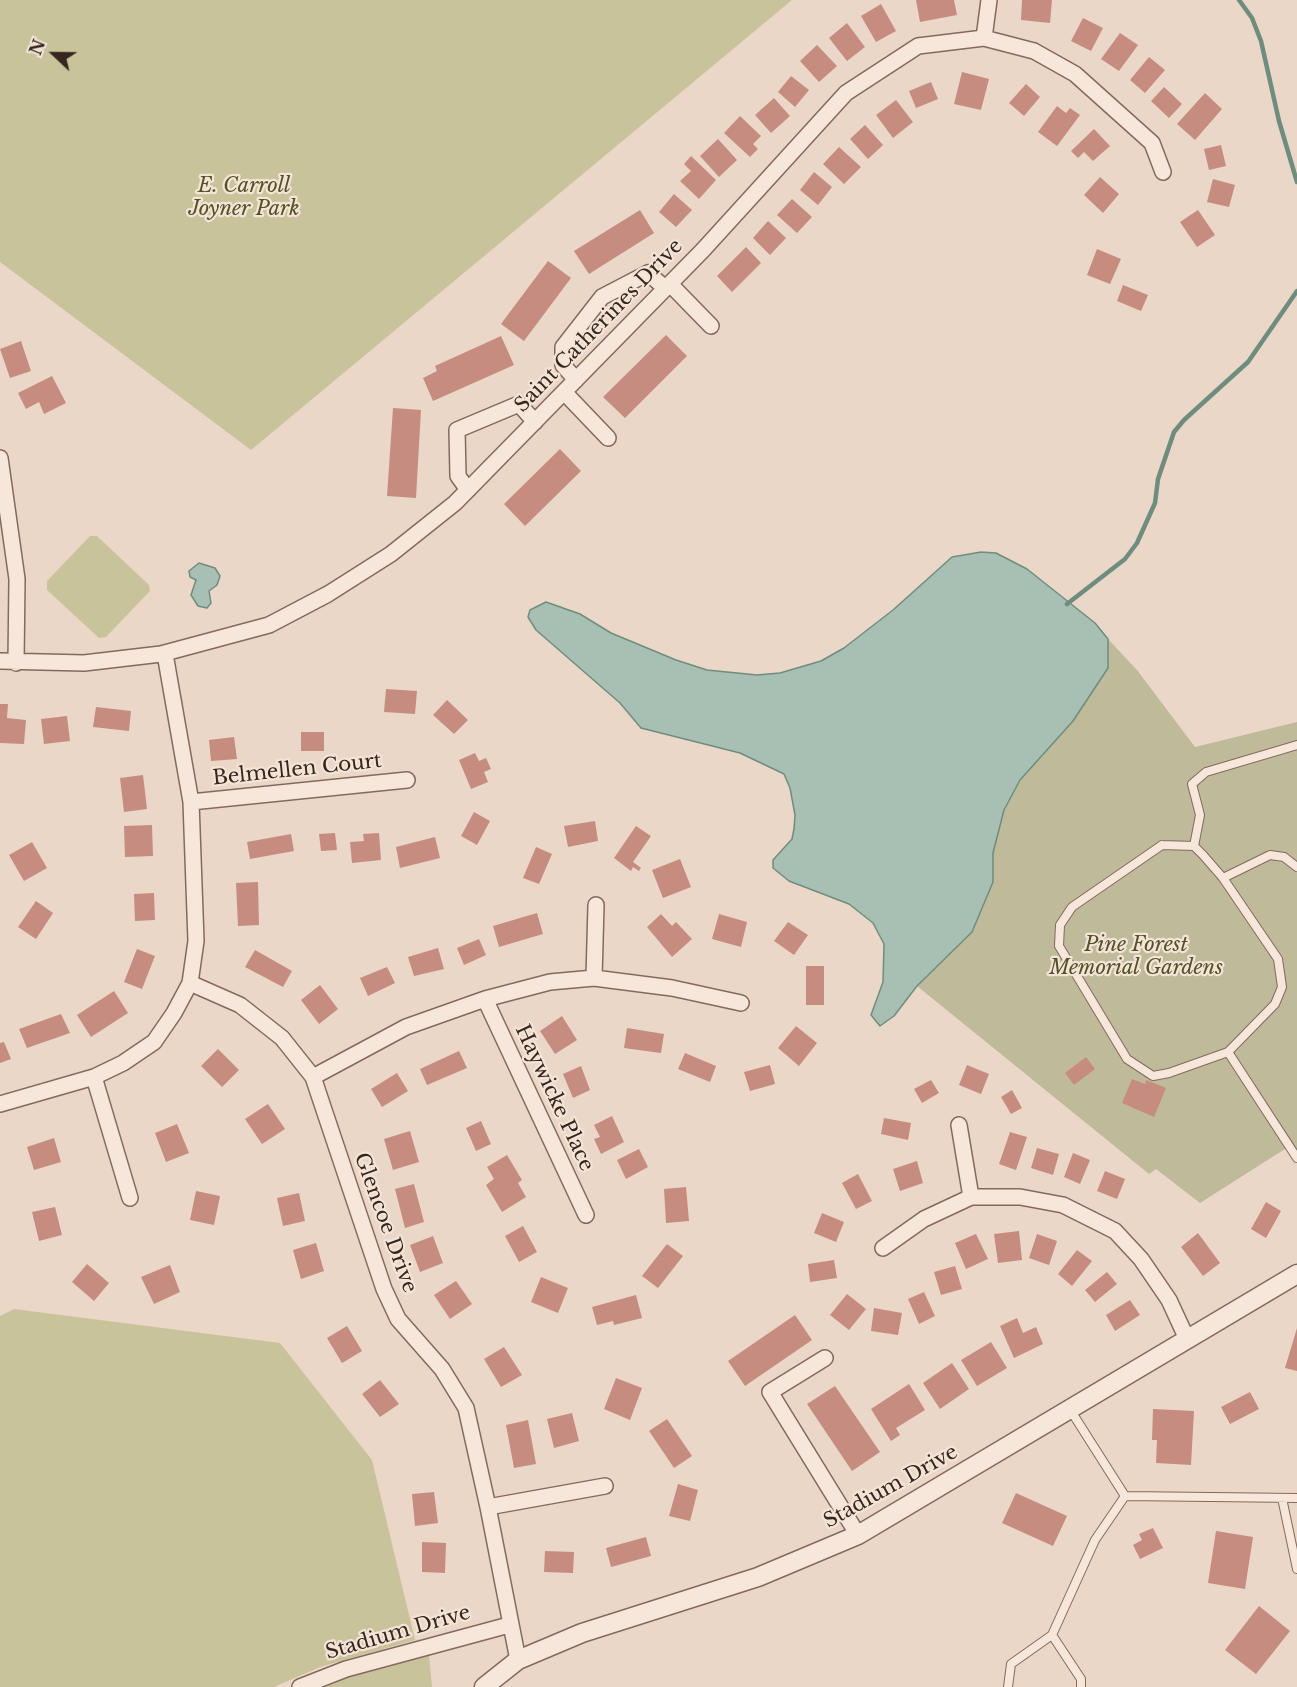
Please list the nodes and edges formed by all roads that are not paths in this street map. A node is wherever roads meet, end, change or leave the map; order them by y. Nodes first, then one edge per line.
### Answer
1 (989, 0) edge
2 (984, 38) junction
3 (1163, 172) dead end
4 (667, 286) junction
5 (711, 326) dead end
6 (576, 380) junction
7 (564, 392) junction
8 (535, 422) junction
9 (608, 438) dead end
10 (0, 458) edge
11 (468, 490) junction
12 (165, 654) junction
13 (0, 661) edge
14 (16, 663) junction
15 (1297, 745) edge
16 (407, 780) dead end
17 (191, 802) junction
18 (1194, 846) junction
19 (1297, 867) edge
20 (1223, 878) junction
21 (596, 905) dead end
22 (594, 978) junction
23 (190, 983) junction
24 (484, 999) junction
25 (741, 1003) dead end
26 (1228, 1052) junction
27 (94, 1077) junction
28 (313, 1077) junction
29 (0, 1104) edge
30 (959, 1125) dead end
31 (1297, 1158) edge
32 (970, 1197) junction
33 (130, 1198) dead end
34 (586, 1215) dead end
35 (883, 1248) dead end
36 (1297, 1274) edge
37 (1187, 1340) junction
38 (825, 1358) dead end
39 (1071, 1411) junction
40 (605, 1486) dead end
41 (1125, 1496) junction
42 (1282, 1498) junction
43 (1297, 1498) edge
44 (488, 1507) junction
45 (858, 1535) junction
46 (1297, 1569) edge
47 (509, 1625) junction
48 (1052, 1635) junction
49 (518, 1660) junction
50 (300, 1687) edge
51 (484, 1687) edge
52 (1008, 1687) edge
53 (1081, 1687) edge

1 - 2 street
2 - 3 street, Saint Catherines Drive
2 - 4 street, Saint Catherines Drive
4 - 5 street
4 - 6 street, Saint Catherines Drive
4 - 6 street
6 - 7 street, Saint Catherines Drive
7 - 8 street, Saint Catherines Drive
7 - 9 street
8 - 11 street, Saint Catherines Drive
8 - 11 street
10 - 14 street
11 - 12 street, Saint Catherines Drive
12 - 14 street, Saint Catherines Drive
12 - 17 street
13 - 14 street, Saint Catherines Drive
15 - 18 lane
16 - 17 street, Belmellen Court
17 - 23 street
18 - 20 lane
18 - 26 lane
19 - 20 lane
20 - 26 lane
21 - 22 street
22 - 24 street
22 - 25 street
23 - 27 street
23 - 28 street, Glencoe Drive
24 - 28 street
24 - 34 street, Haywicke Place
26 - 31 lane
27 - 29 street
27 - 33 street
28 - 44 street, Glencoe Drive
30 - 32 street
32 - 35 street
32 - 37 street
36 - 37 street, Stadium Drive
37 - 39 street, Stadium Drive
38 - 45 street
39 - 41 lane
39 - 45 street, Stadium Drive
40 - 44 street
41 - 42 lane
41 - 48 lane
42 - 43 lane
42 - 46 lane
44 - 47 street, Glencoe Drive
45 - 49 street, Stadium Drive
47 - 49 street, Glencoe Drive
47 - 50 street, Stadium Drive
48 - 52 lane
48 - 53 lane
49 - 51 street, Stadium Drive

